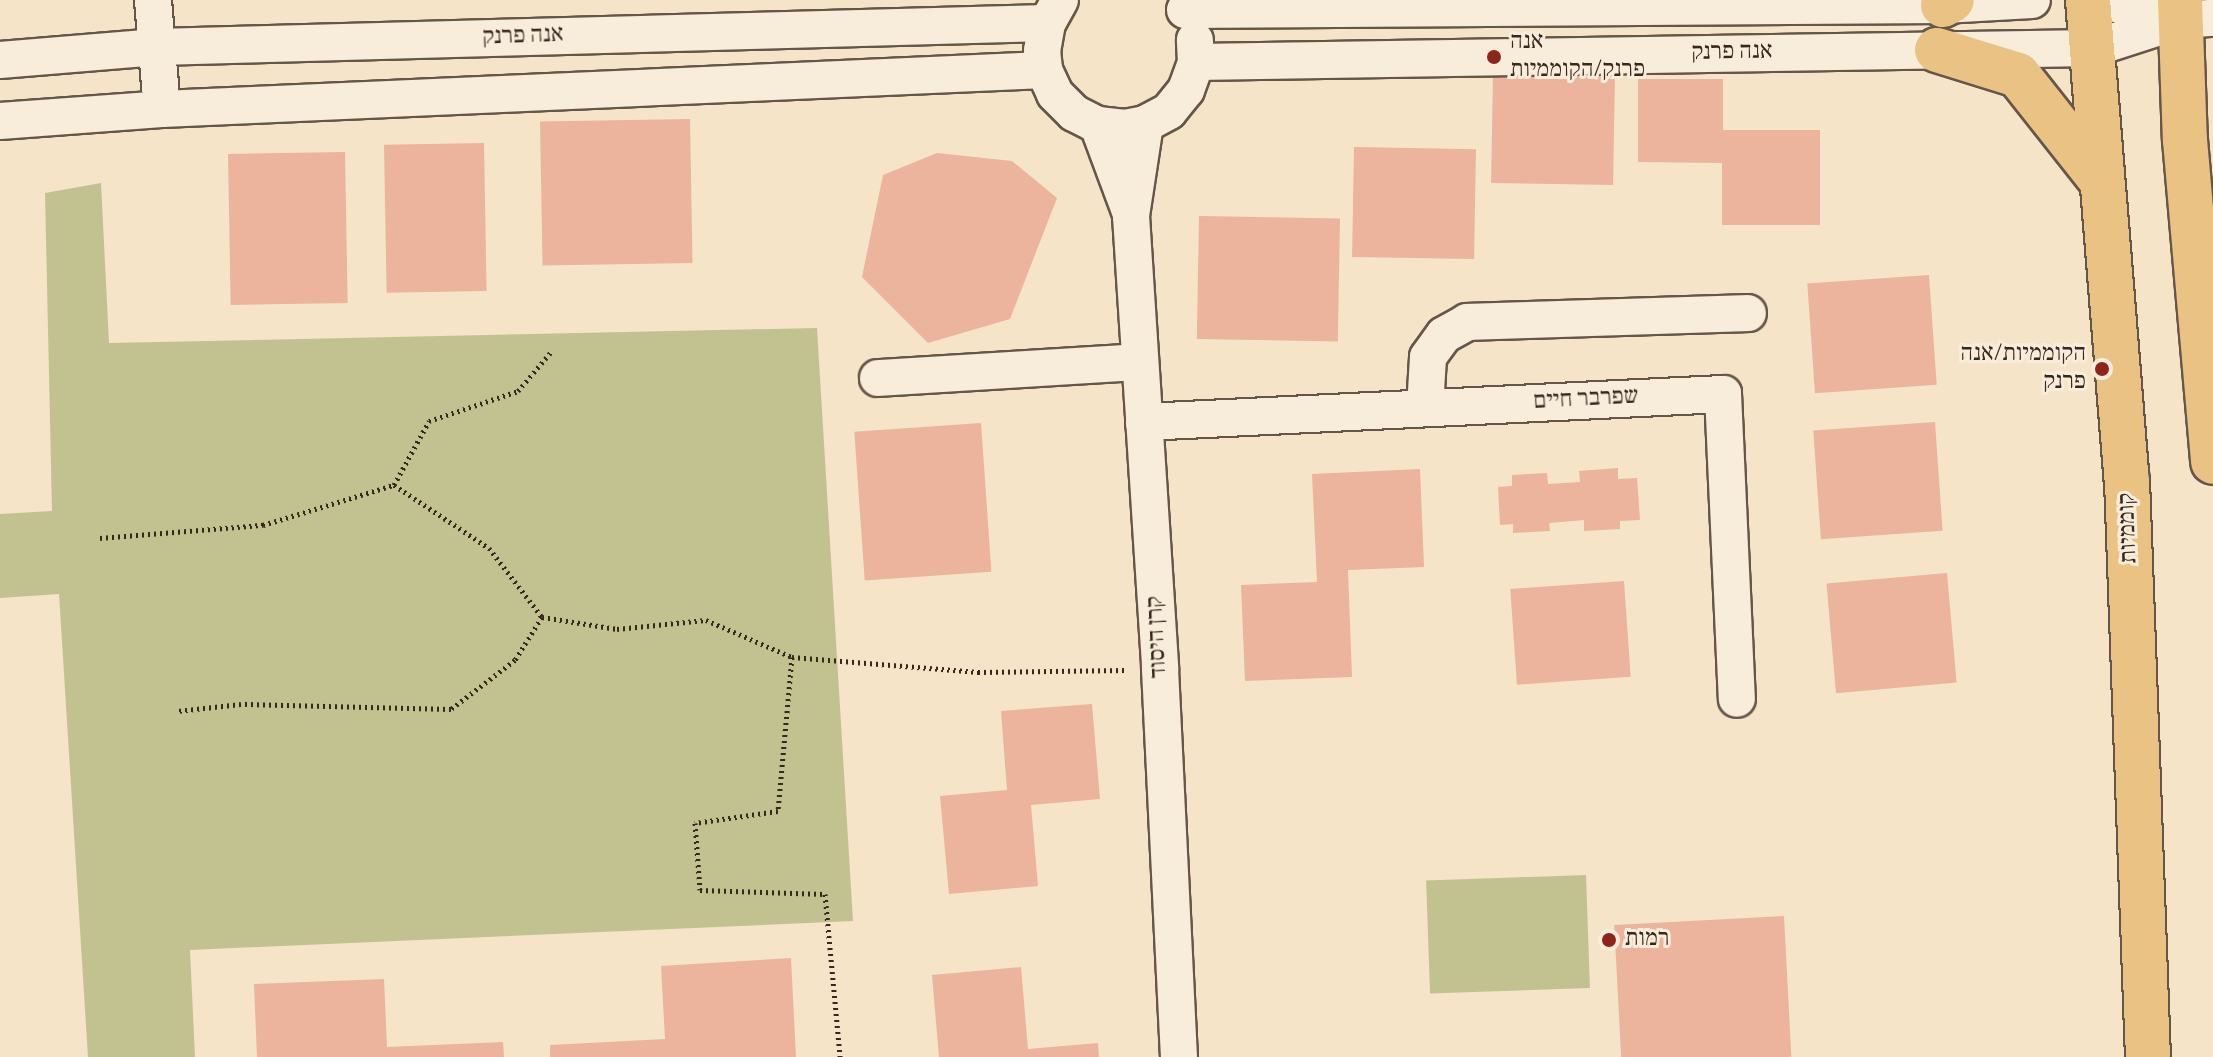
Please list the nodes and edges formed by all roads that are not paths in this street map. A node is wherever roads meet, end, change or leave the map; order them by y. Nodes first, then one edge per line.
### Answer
1 (153, 0) edge
2 (2032, 0) edge
3 (2088, 0) edge
4 (2100, 0) edge
5 (1948, 2) edge
6 (1180, 5) edge
7 (1054, 11) edge
8 (2191, 13) edge
9 (157, 47) junction
10 (2094, 48) junction
11 (1937, 50) junction
12 (0, 60) edge
13 (1196, 62) junction
14 (1044, 70) junction
15 (162, 109) junction
16 (0, 121) edge
17 (1145, 124) junction
18 (1098, 125) junction
19 (2100, 179) junction
20 (1131, 216) junction
21 (1748, 313) dead end
22 (1140, 362) junction
23 (878, 378) dead end
24 (1425, 408) junction
25 (1144, 422) junction
26 (2213, 462) edge
27 (1737, 699) dead end
28 (1179, 1057) edge
29 (2148, 1057) edge

1 - 9 street
2 - 5 street, אנה פרנק
3 - 10 main road, קוממיות
4 - 8 street
5 - 6 street, אנה פרנק
6 - 13 street
7 - 9 street, אנה פרנק
7 - 14 street
8 - 10 street, אנה פרנק
8 - 26 main road
9 - 12 street, אנה פרנק
9 - 15 street
10 - 11 street, אנה פרנק
10 - 19 main road, קוממיות
11 - 13 street, אנה פרנק
11 - 19 main road
13 - 17 street
14 - 15 street
14 - 18 street
15 - 16 street
17 - 18 street
17 - 20 street, קרן היסוד
18 - 20 street, קרן היסוד
19 - 29 main road, קוממיות
20 - 22 street, קרן היסוד
21 - 24 street
22 - 23 street
22 - 25 street, קרן היסוד
24 - 25 street, שפרבר חיים
24 - 27 street, שפרבר חיים
25 - 28 street, קרן היסוד

